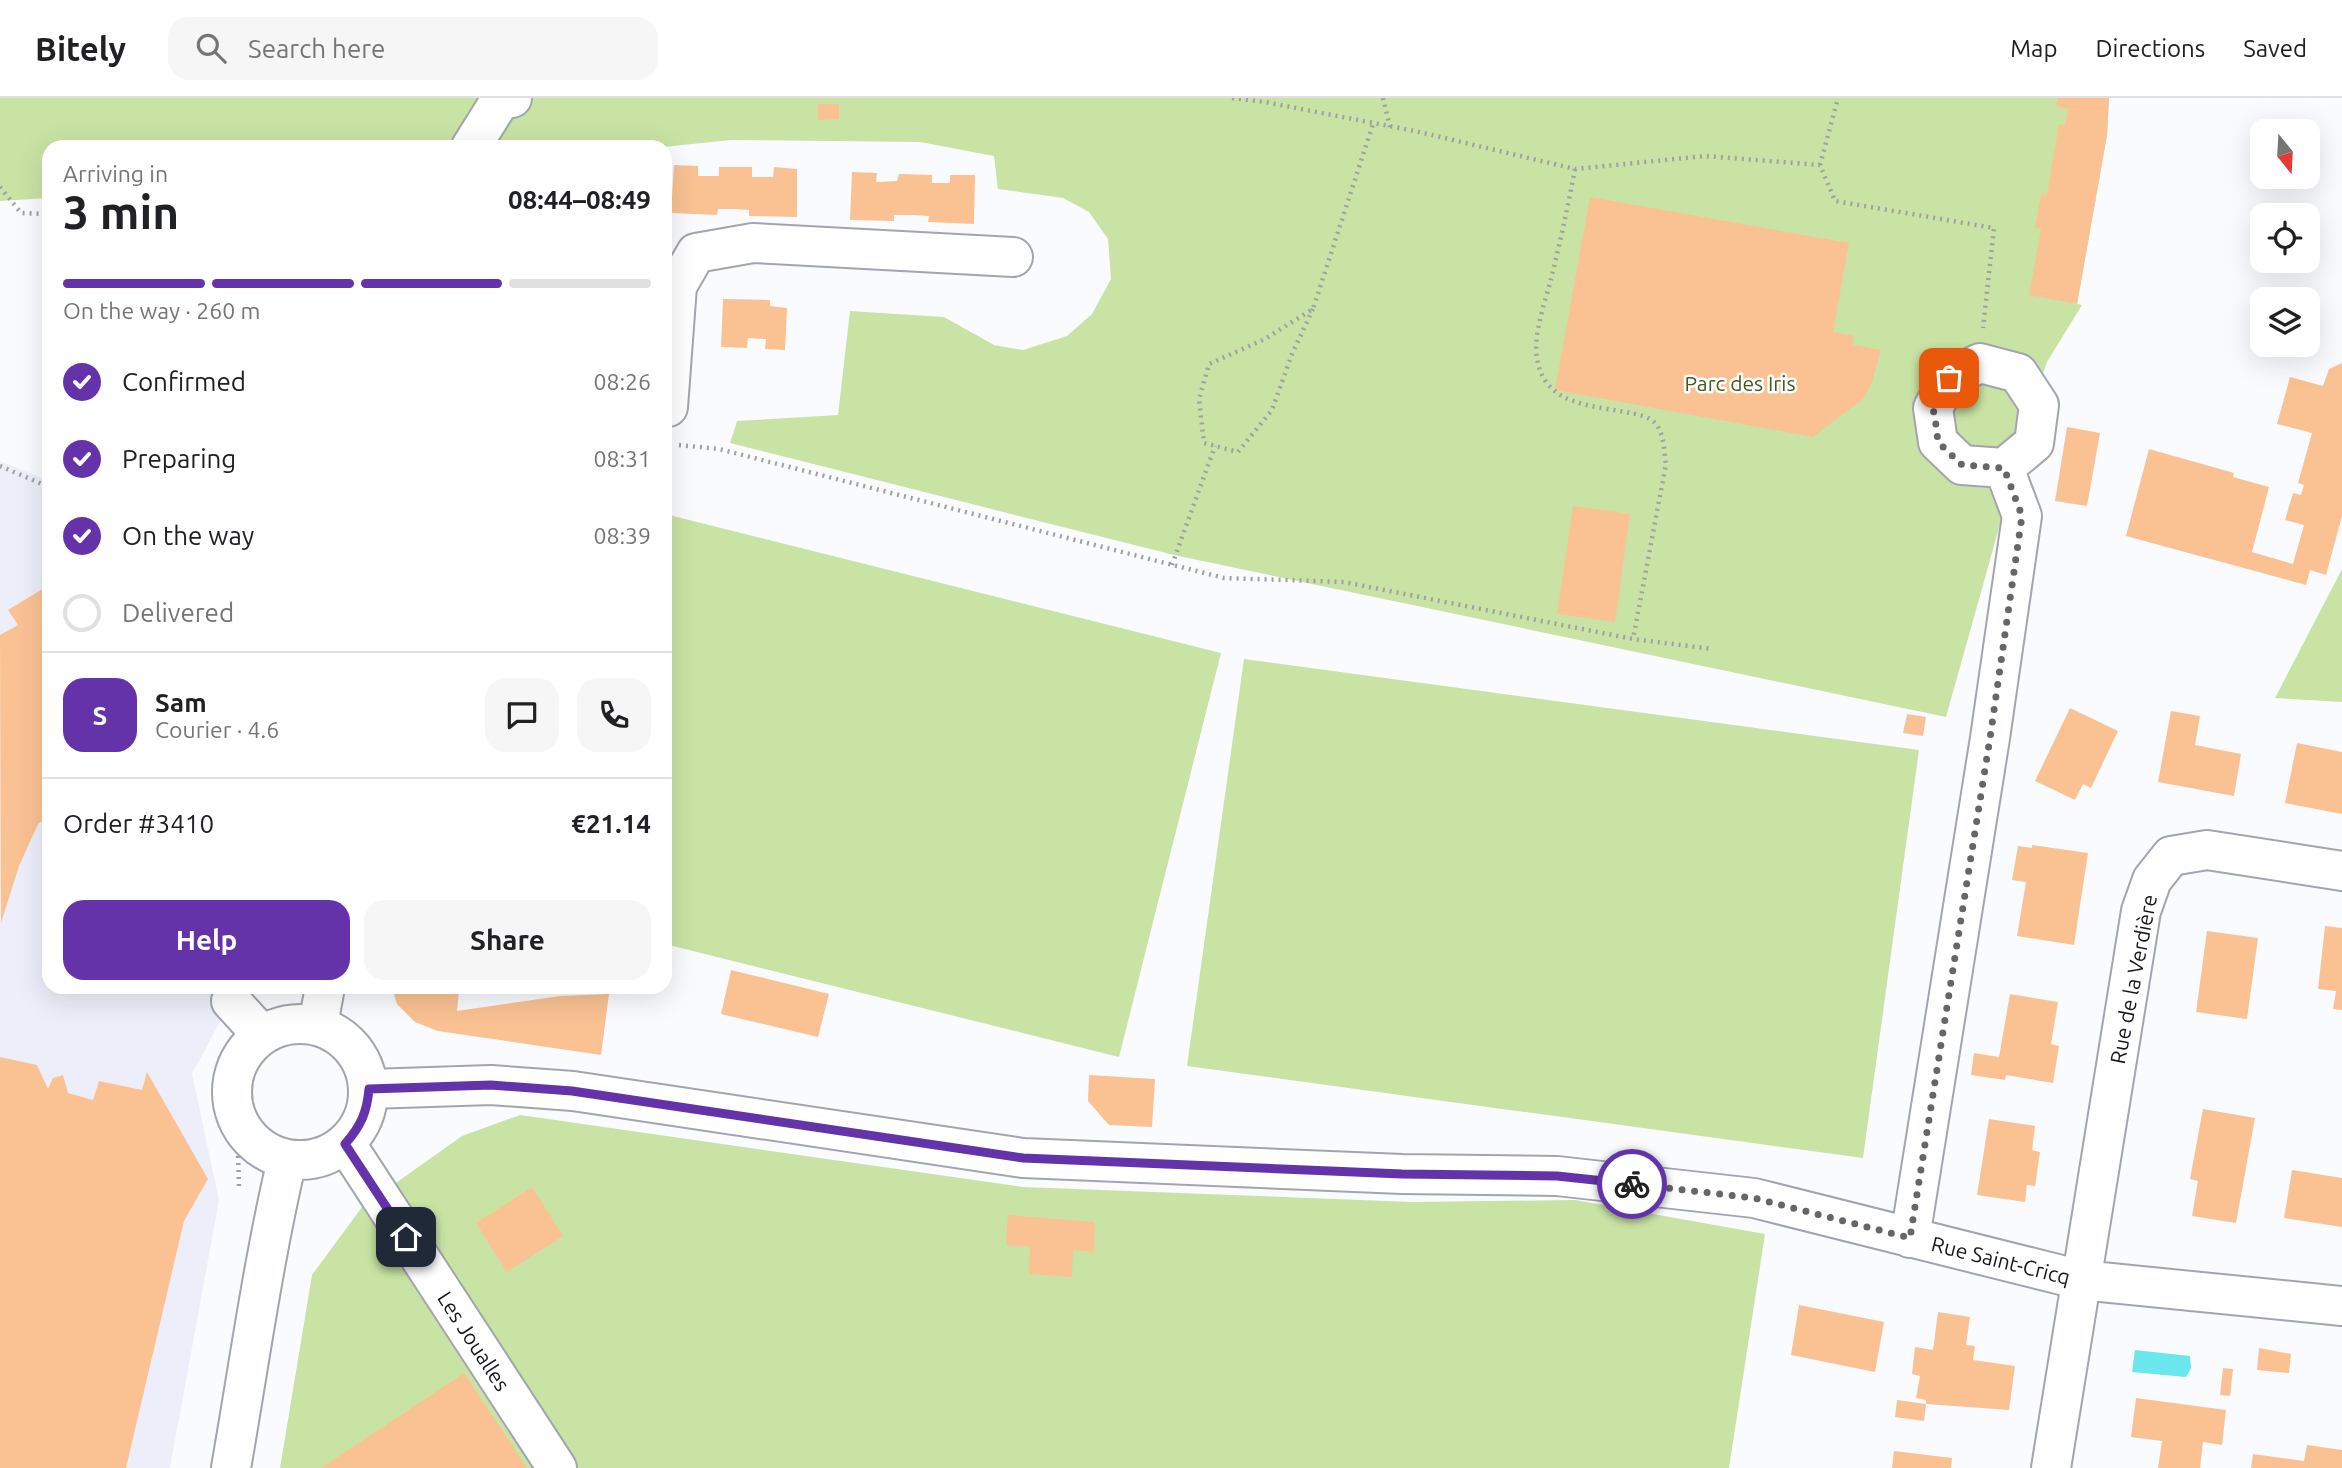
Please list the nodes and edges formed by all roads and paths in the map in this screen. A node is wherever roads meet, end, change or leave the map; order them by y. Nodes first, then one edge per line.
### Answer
1 (512, 98) edge
2 (1233, 98) edge
3 (1383, 98) edge
4 (1838, 98) edge
5 (1373, 124) junction
6 (1390, 127) junction
7 (475, 140) edge
8 (1820, 165) junction
9 (1575, 169) junction
10 (0, 187) edge
11 (42, 214) edge
12 (1013, 257) dead end
13 (1313, 309) junction
14 (672, 353) edge
15 (1980, 363) junction
16 (679, 445) dead end
17 (1215, 446) junction
18 (0, 466) edge
19 (2004, 468) junction
20 (42, 484) edge
21 (1172, 565) junction
22 (1633, 639) junction
23 (1713, 649) dead end
24 (2342, 871) edge
25 (324, 994) edge
26 (231, 1001) dead end
27 (318, 1025) junction
28 (262, 1035) junction
29 (369, 1089) junction
30 (345, 1144) junction
31 (287, 1160) junction
32 (1910, 1238) junction
33 (2081, 1280) junction
34 (2342, 1306) edge
35 (231, 1468) edge
36 (557, 1468) edge
37 (2050, 1468) edge

1 - 7 street
2 - 5 path
3 - 6 path
4 - 8 path
5 - 6 path
5 - 13 path
6 - 9 path
8 - 9 path
8 - 15 path
9 - 22 path
10 - 11 path
12 - 14 street
13 - 17 path
13 - 17 path
15 - 19 street
15 - 19 street
16 - 21 path
17 - 21 path
18 - 20 path
19 - 32 street
21 - 22 path
22 - 23 path
24 - 33 street, Rue de la Verdière
25 - 27 street
26 - 28 street
27 - 28 street
27 - 29 street
28 - 31 street
29 - 30 street
29 - 32 street, Rue Saint-Cricq
30 - 31 street
30 - 36 street, Les Joualles
31 - 35 street
32 - 33 street, Rue Saint-Cricq
33 - 34 street, Rue Saint-Cricq
33 - 37 street, Rue de la Verdière

